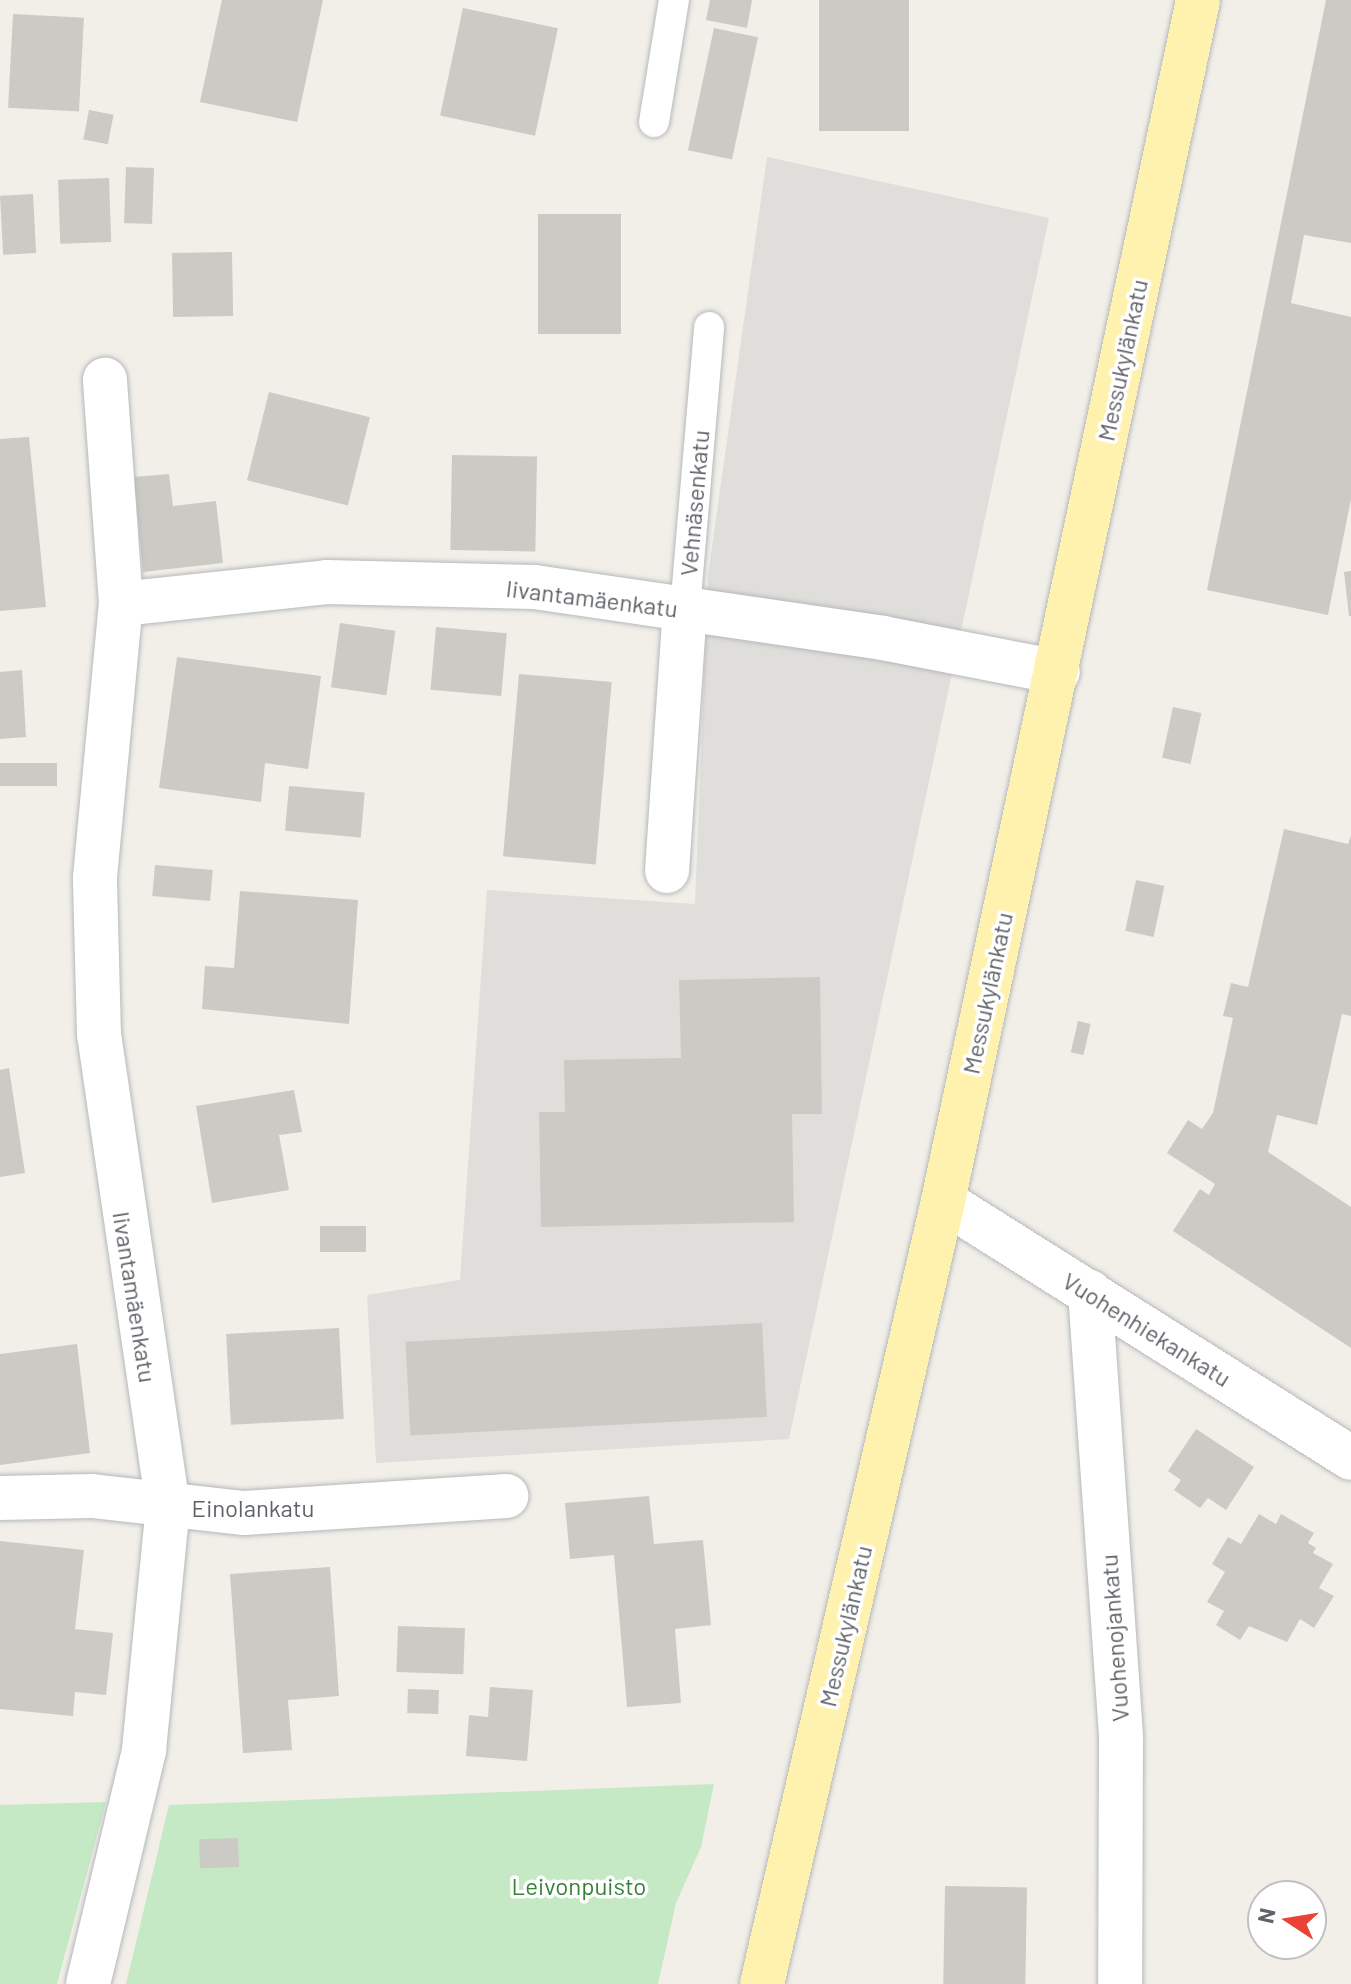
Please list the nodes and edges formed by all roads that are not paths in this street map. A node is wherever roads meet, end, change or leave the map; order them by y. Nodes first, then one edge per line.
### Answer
1 (674, 0) edge
2 (1198, 0) edge
3 (654, 122) dead end
4 (709, 327) dead end
5 (105, 380) dead end
6 (121, 604) junction
7 (685, 609) junction
8 (1058, 672) junction
9 (667, 871) dead end
10 (943, 1201) junction
11 (1090, 1292) junction
12 (1351, 1458) edge
13 (506, 1496) dead end
14 (0, 1498) edge
15 (168, 1507) junction
16 (88, 1984) edge
17 (762, 1984) edge
18 (1120, 1984) edge

1 - 3 lane
2 - 8 main road, Messukylänkatu
4 - 7 lane, Vehnäsenkatu
5 - 6 street, Iivantamäenkatu
6 - 7 street, Iivantamäenkatu
6 - 15 street, Iivantamäenkatu
7 - 8 street, Iivantamäenkatu
7 - 9 street, Vehnäsenkatu
8 - 10 main road, Messukylänkatu
10 - 11 street, Vuohenhiekankatu
10 - 17 main road, Messukylänkatu
11 - 12 street, Vuohenhiekankatu
11 - 18 street, Vuohenojankatu
13 - 15 street, Einolankatu
14 - 15 street, Einolankatu
15 - 16 street, Iivantamäenkatu

